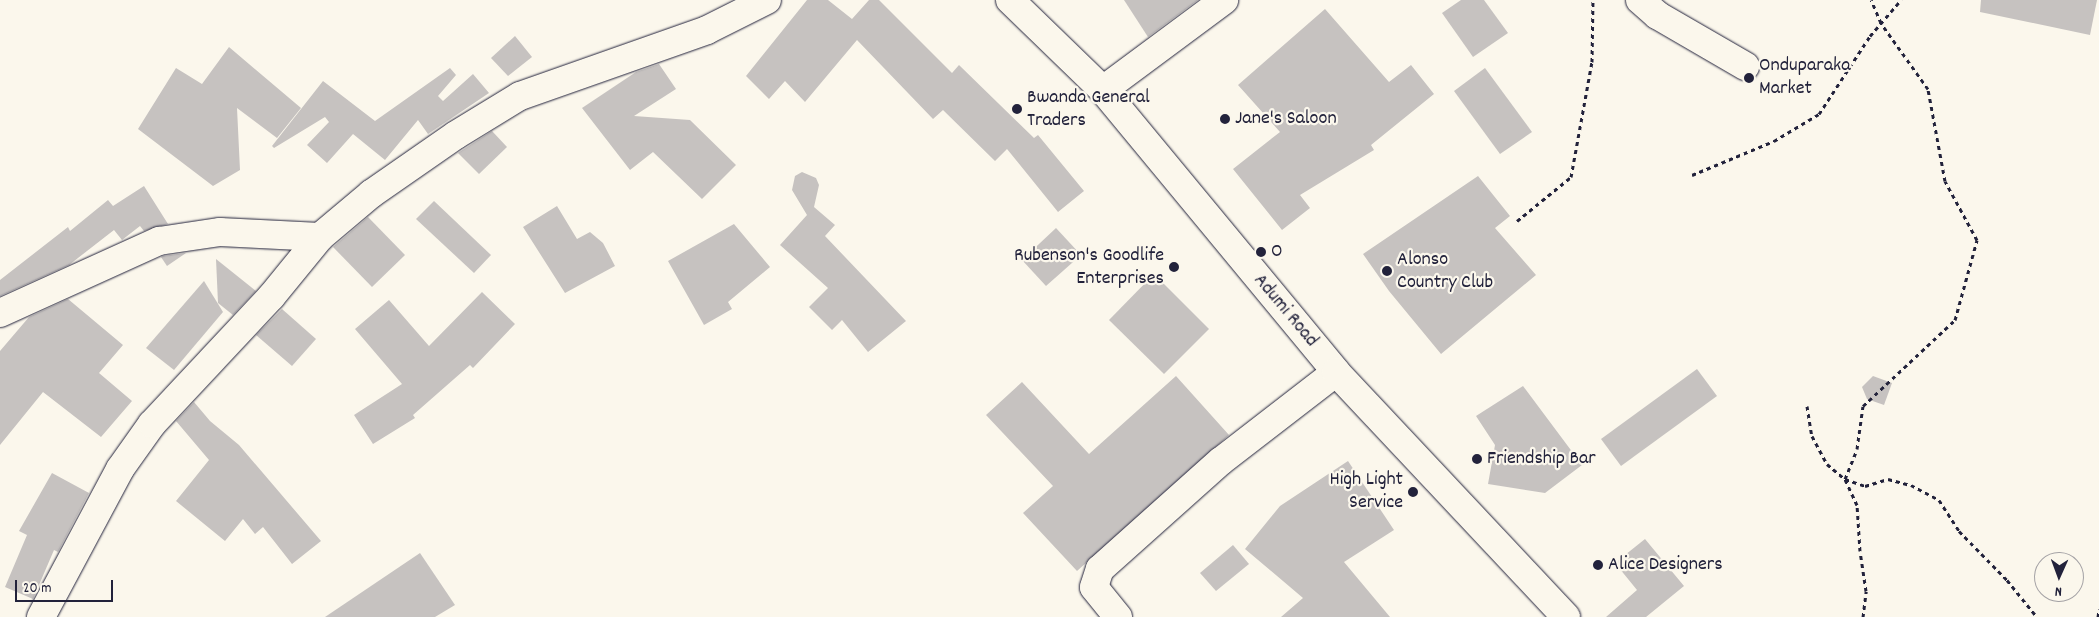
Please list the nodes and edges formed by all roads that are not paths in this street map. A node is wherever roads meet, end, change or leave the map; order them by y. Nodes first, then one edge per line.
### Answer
1 (767, 0) edge
2 (1010, 0) edge
3 (1224, 0) edge
4 (1640, 0) edge
5 (1745, 66) dead end
6 (1103, 90) junction
7 (320, 237) junction
8 (0, 313) edge
9 (1336, 372) junction
10 (41, 617) edge
11 (1118, 617) edge
12 (1566, 617) edge

1 - 7 street
2 - 6 street, Adumi Road
3 - 6 street
4 - 5 street
6 - 9 street, Adumi Road
7 - 8 street
7 - 10 street
9 - 11 street
9 - 12 street, Adumi Road

